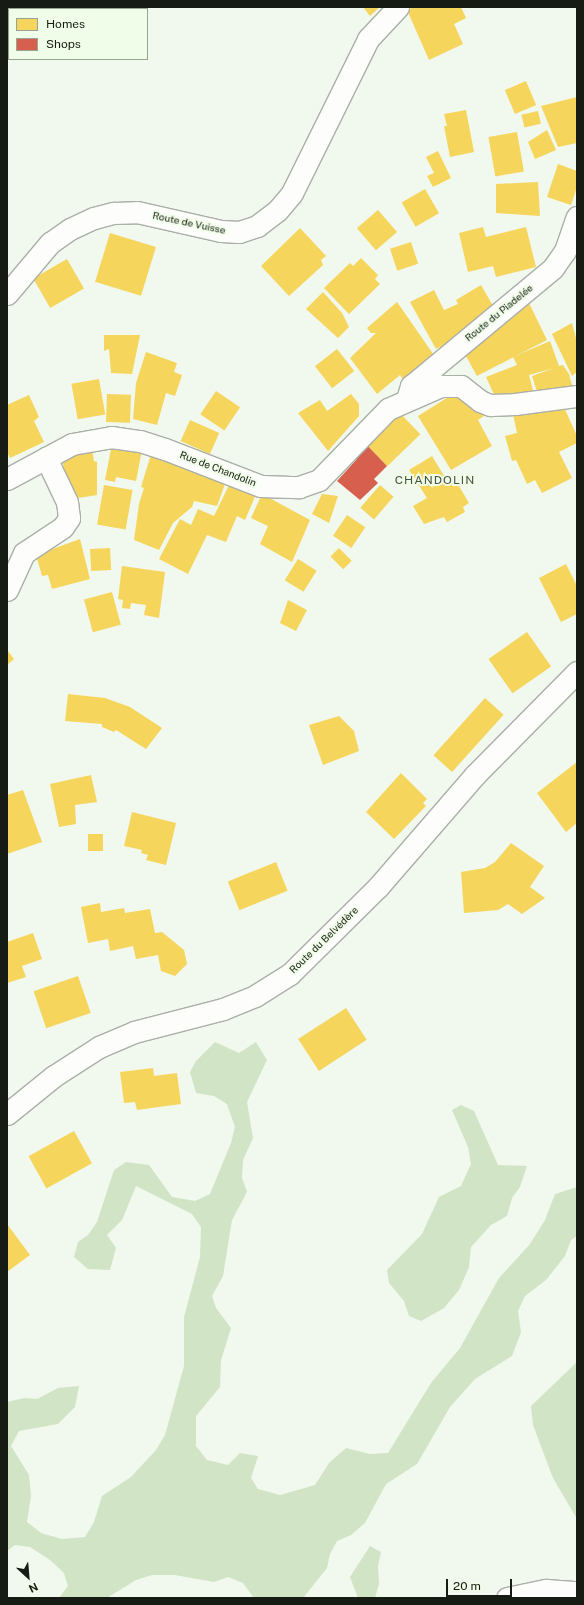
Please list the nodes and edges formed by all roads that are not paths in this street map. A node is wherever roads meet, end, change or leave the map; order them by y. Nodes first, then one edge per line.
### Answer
1 (398, 7) edge
2 (577, 217) edge
3 (7, 294) edge
4 (577, 396) edge
5 (407, 399) junction
6 (46, 458) junction
7 (7, 479) edge
8 (7, 590) edge
9 (577, 672) edge
10 (7, 1114) edge
11 (577, 1592) edge
12 (507, 1598) edge

1 - 3 street, Route de Vuisse
2 - 5 street, Route du Piadelée
4 - 5 street, Rue de Chandolin
5 - 6 street, Rue de Chandolin
6 - 7 street, Rue de Chandolin
6 - 8 street
9 - 10 street, Route du Belvédère
11 - 12 street

